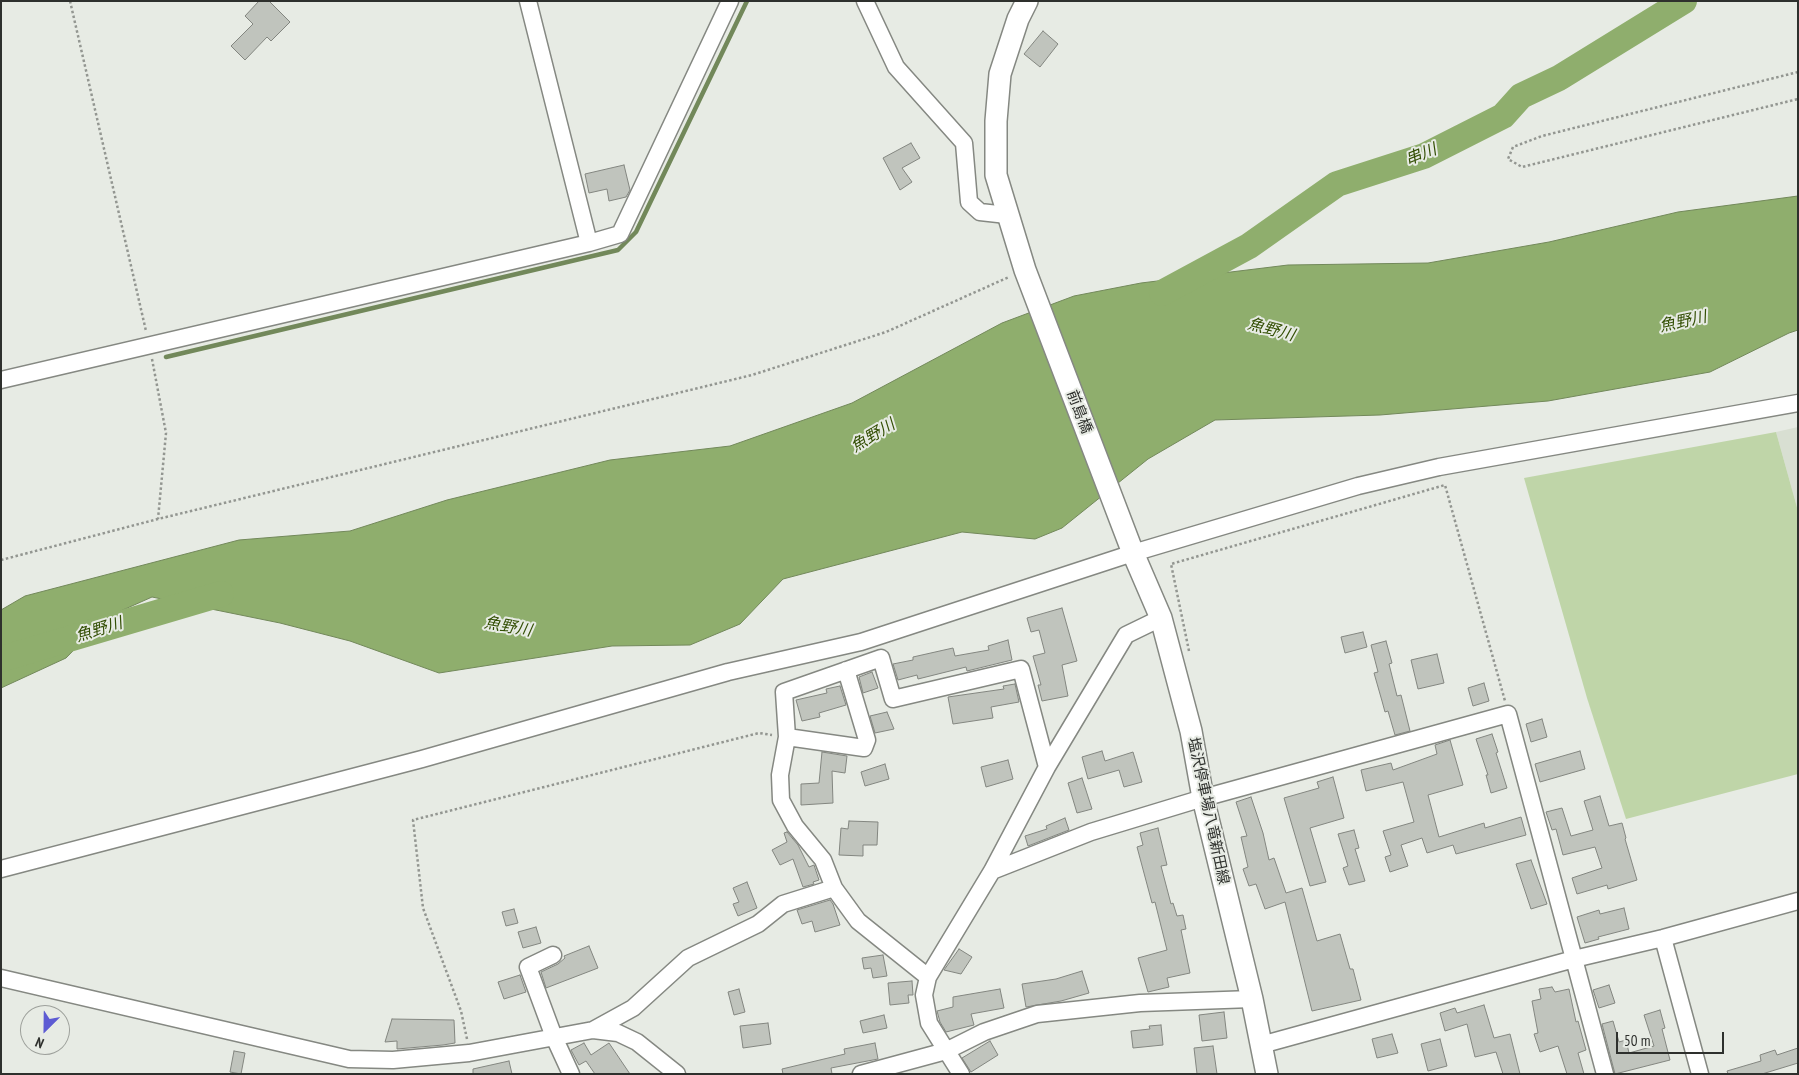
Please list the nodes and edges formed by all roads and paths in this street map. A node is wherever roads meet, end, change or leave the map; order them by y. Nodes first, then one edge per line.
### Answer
1 (70, 1) edge
2 (528, 1) edge
3 (730, 1) edge
4 (866, 1) edge
5 (1027, 1) edge
6 (1798, 72) edge
7 (1798, 99) edge
8 (1007, 215) junction
9 (588, 243) junction
10 (1025, 270) junction
11 (149, 344) junction
12 (1, 380) edge
13 (1798, 404) edge
14 (158, 519) junction
15 (1134, 553) junction
16 (1, 560) edge
17 (1161, 618) junction
18 (1191, 660) dead end
19 (846, 670) junction
20 (1508, 714) junction
21 (787, 737) junction
22 (1047, 767) junction
23 (1203, 798) junction
24 (1, 869) edge
25 (992, 871) junction
26 (834, 888) junction
27 (1798, 901) edge
28 (1663, 938) junction
29 (552, 955) dead end
30 (1574, 959) junction
31 (928, 977) junction
32 (2, 981) edge
33 (1252, 999) junction
34 (593, 1030) junction
35 (554, 1037) junction
36 (1262, 1044) junction
37 (946, 1051) junction
38 (469, 1053) junction
39 (571, 1074) edge
40 (677, 1074) edge
41 (861, 1074) edge
42 (961, 1074) edge
43 (1267, 1074) edge
44 (1605, 1074) edge
45 (1700, 1074) edge

1 - 11 path
2 - 9 street
3 - 9 street
4 - 8 street
5 - 8 main road
6 - 7 path
8 - 10 main road
9 - 11 street
10 - 14 path
10 - 15 main road, 前島橋
11 - 12 street
11 - 14 path
13 - 15 street
14 - 16 path
15 - 17 main road, 塩沢停車場八竜新田線
15 - 24 street
17 - 22 street
17 - 23 main road, 塩沢停車場八竜新田線
18 - 20 path
19 - 21 street
19 - 21 street
19 - 22 street
20 - 23 street
20 - 30 street
21 - 26 street
21 - 38 path
22 - 25 street
23 - 25 street
23 - 33 main road, 塩沢停車場八竜新田線
25 - 31 street
26 - 31 street
26 - 34 street
27 - 28 street
28 - 30 street
28 - 45 street
29 - 35 street
30 - 36 street
30 - 44 street
31 - 37 street
32 - 38 street
33 - 36 main road, 塩沢停車場八竜新田線
33 - 37 street
34 - 35 street
34 - 40 street
35 - 38 street
35 - 39 street
36 - 43 main road, 塩沢停車場八竜新田線
37 - 41 street
37 - 42 street

